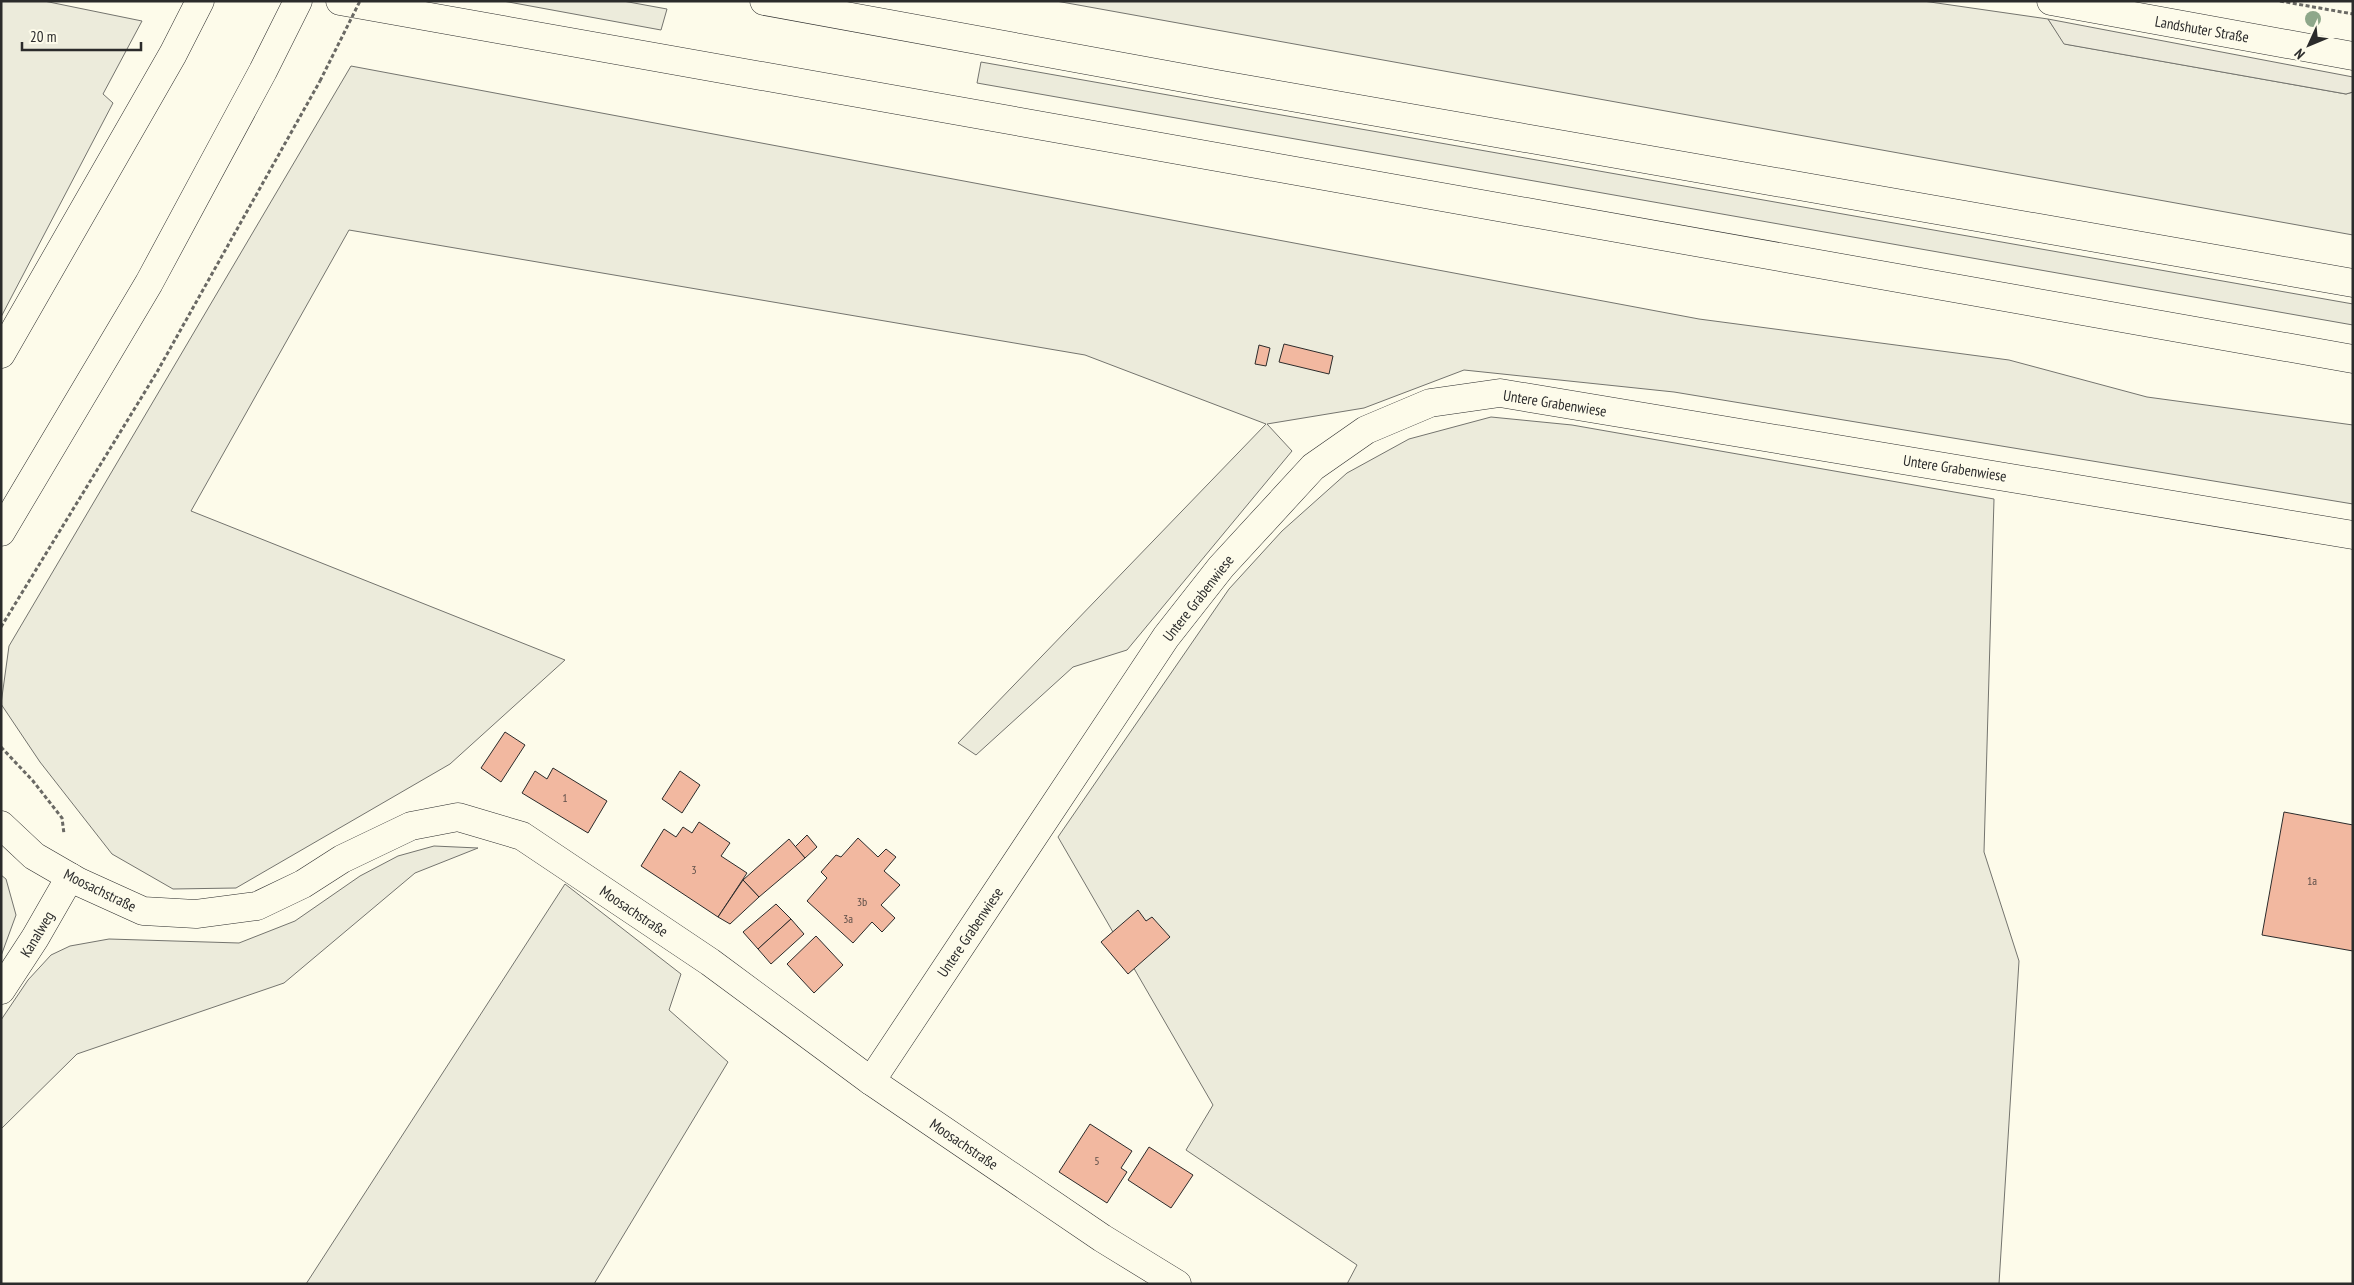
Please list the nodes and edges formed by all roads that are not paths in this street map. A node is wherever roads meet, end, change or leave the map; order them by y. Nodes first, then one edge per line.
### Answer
1 (200, 1) edge
2 (298, 1) edge
3 (340, 1) edge
4 (764, 1) edge
5 (2052, 1) edge
6 (2353, 56) edge
7 (2353, 283) edge
8 (1, 354) edge
9 (2353, 359) edge
10 (1, 532) edge
11 (2353, 535) edge
12 (1, 825) edge
13 (1, 853) edge
14 (34, 856) junction
15 (70, 877) junction
16 (1, 990) edge
17 (872, 1081) junction
18 (1177, 1284) edge

1 - 8 main road
2 - 10 main road
3 - 9 main road
4 - 7 main road
5 - 6 main road, Landshuter Straße
11 - 17 main road, Untere Grabenwiese
12 - 14 main road, Moosachstraße
13 - 14 main road, Moosachstraße
14 - 15 main road, Moosachstraße
15 - 16 main road, Kanalweg
15 - 17 main road, Moosachstraße
17 - 18 main road, Moosachstraße

